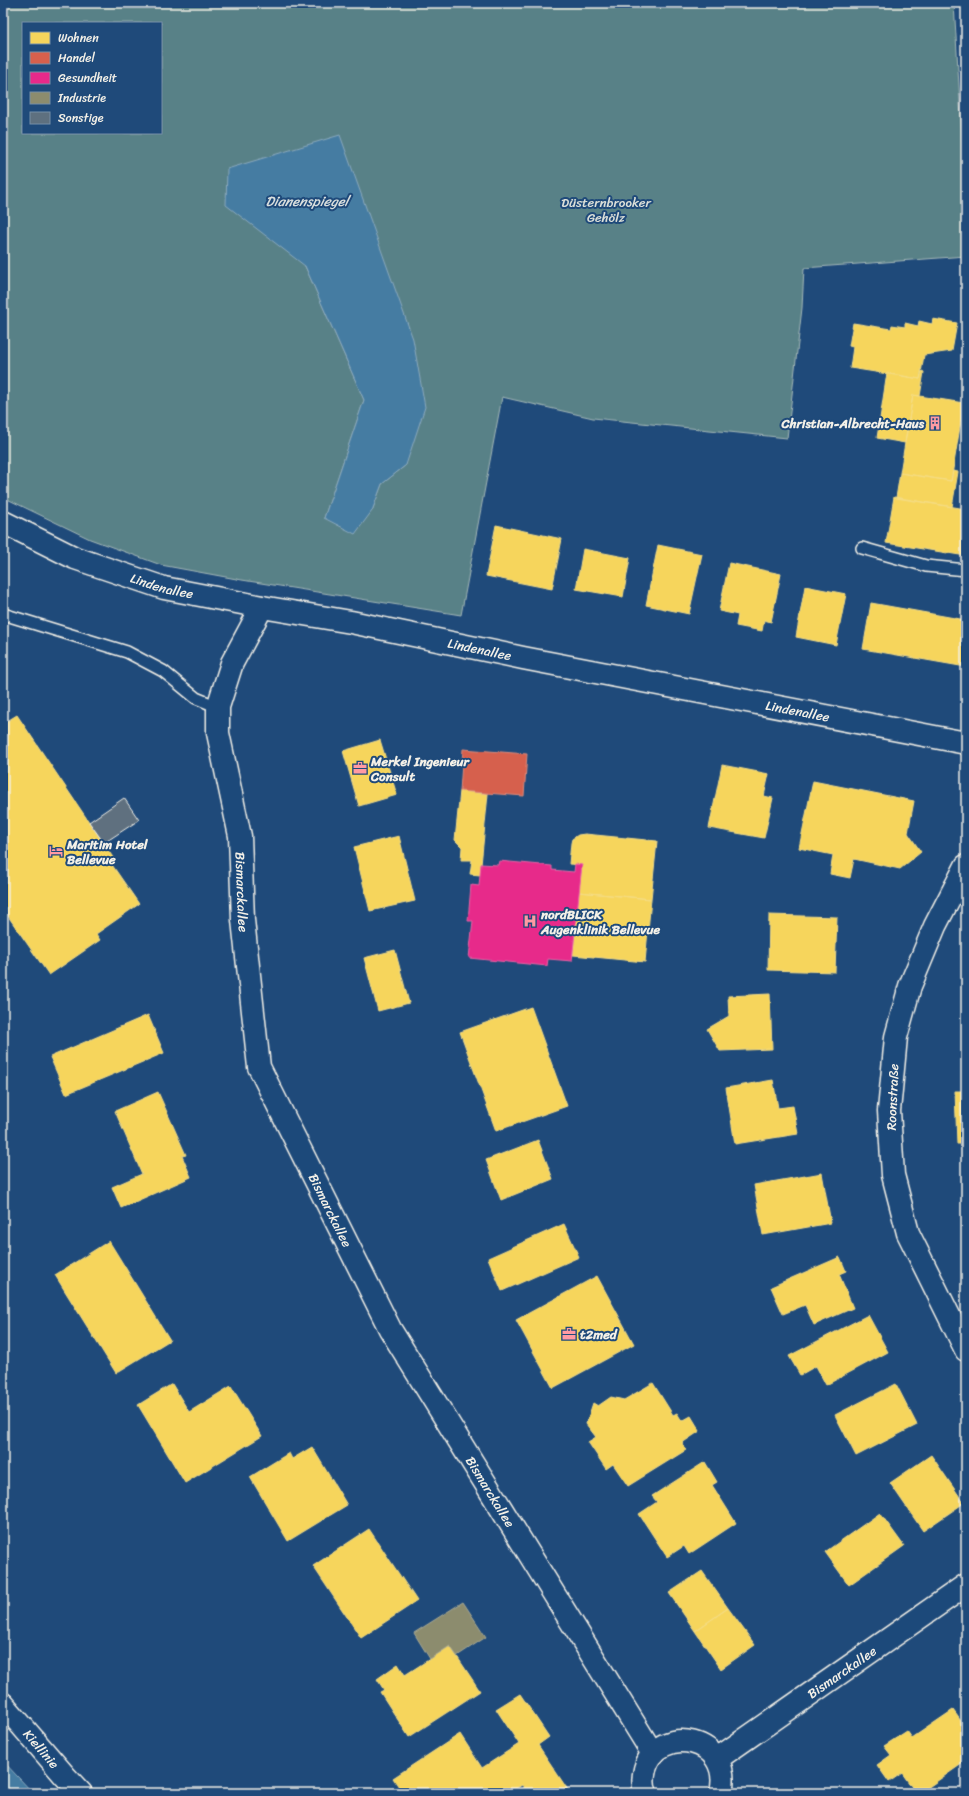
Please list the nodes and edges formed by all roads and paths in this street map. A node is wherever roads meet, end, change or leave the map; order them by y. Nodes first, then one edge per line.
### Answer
1 (3, 522) edge
2 (862, 548) dead end
3 (966, 570) edge
4 (262, 607) junction
5 (3, 614) edge
6 (218, 707) junction
7 (966, 744) edge
8 (966, 866) edge
9 (966, 1350) edge
10 (966, 1585) edge
11 (3, 1704) edge
12 (653, 1754) junction
13 (717, 1759) junction
14 (82, 1793) edge
15 (646, 1793) edge
16 (721, 1793) edge

1 - 4 street, Lindenallee
2 - 3 lane
4 - 6 street, Bismarckallee
4 - 7 street, Lindenallee
5 - 6 lane
6 - 12 street, Bismarckallee
8 - 9 street, Roonstraße
10 - 13 street, Bismarckallee
11 - 14 street, Kiellinie
12 - 13 street
12 - 15 street
13 - 16 street

